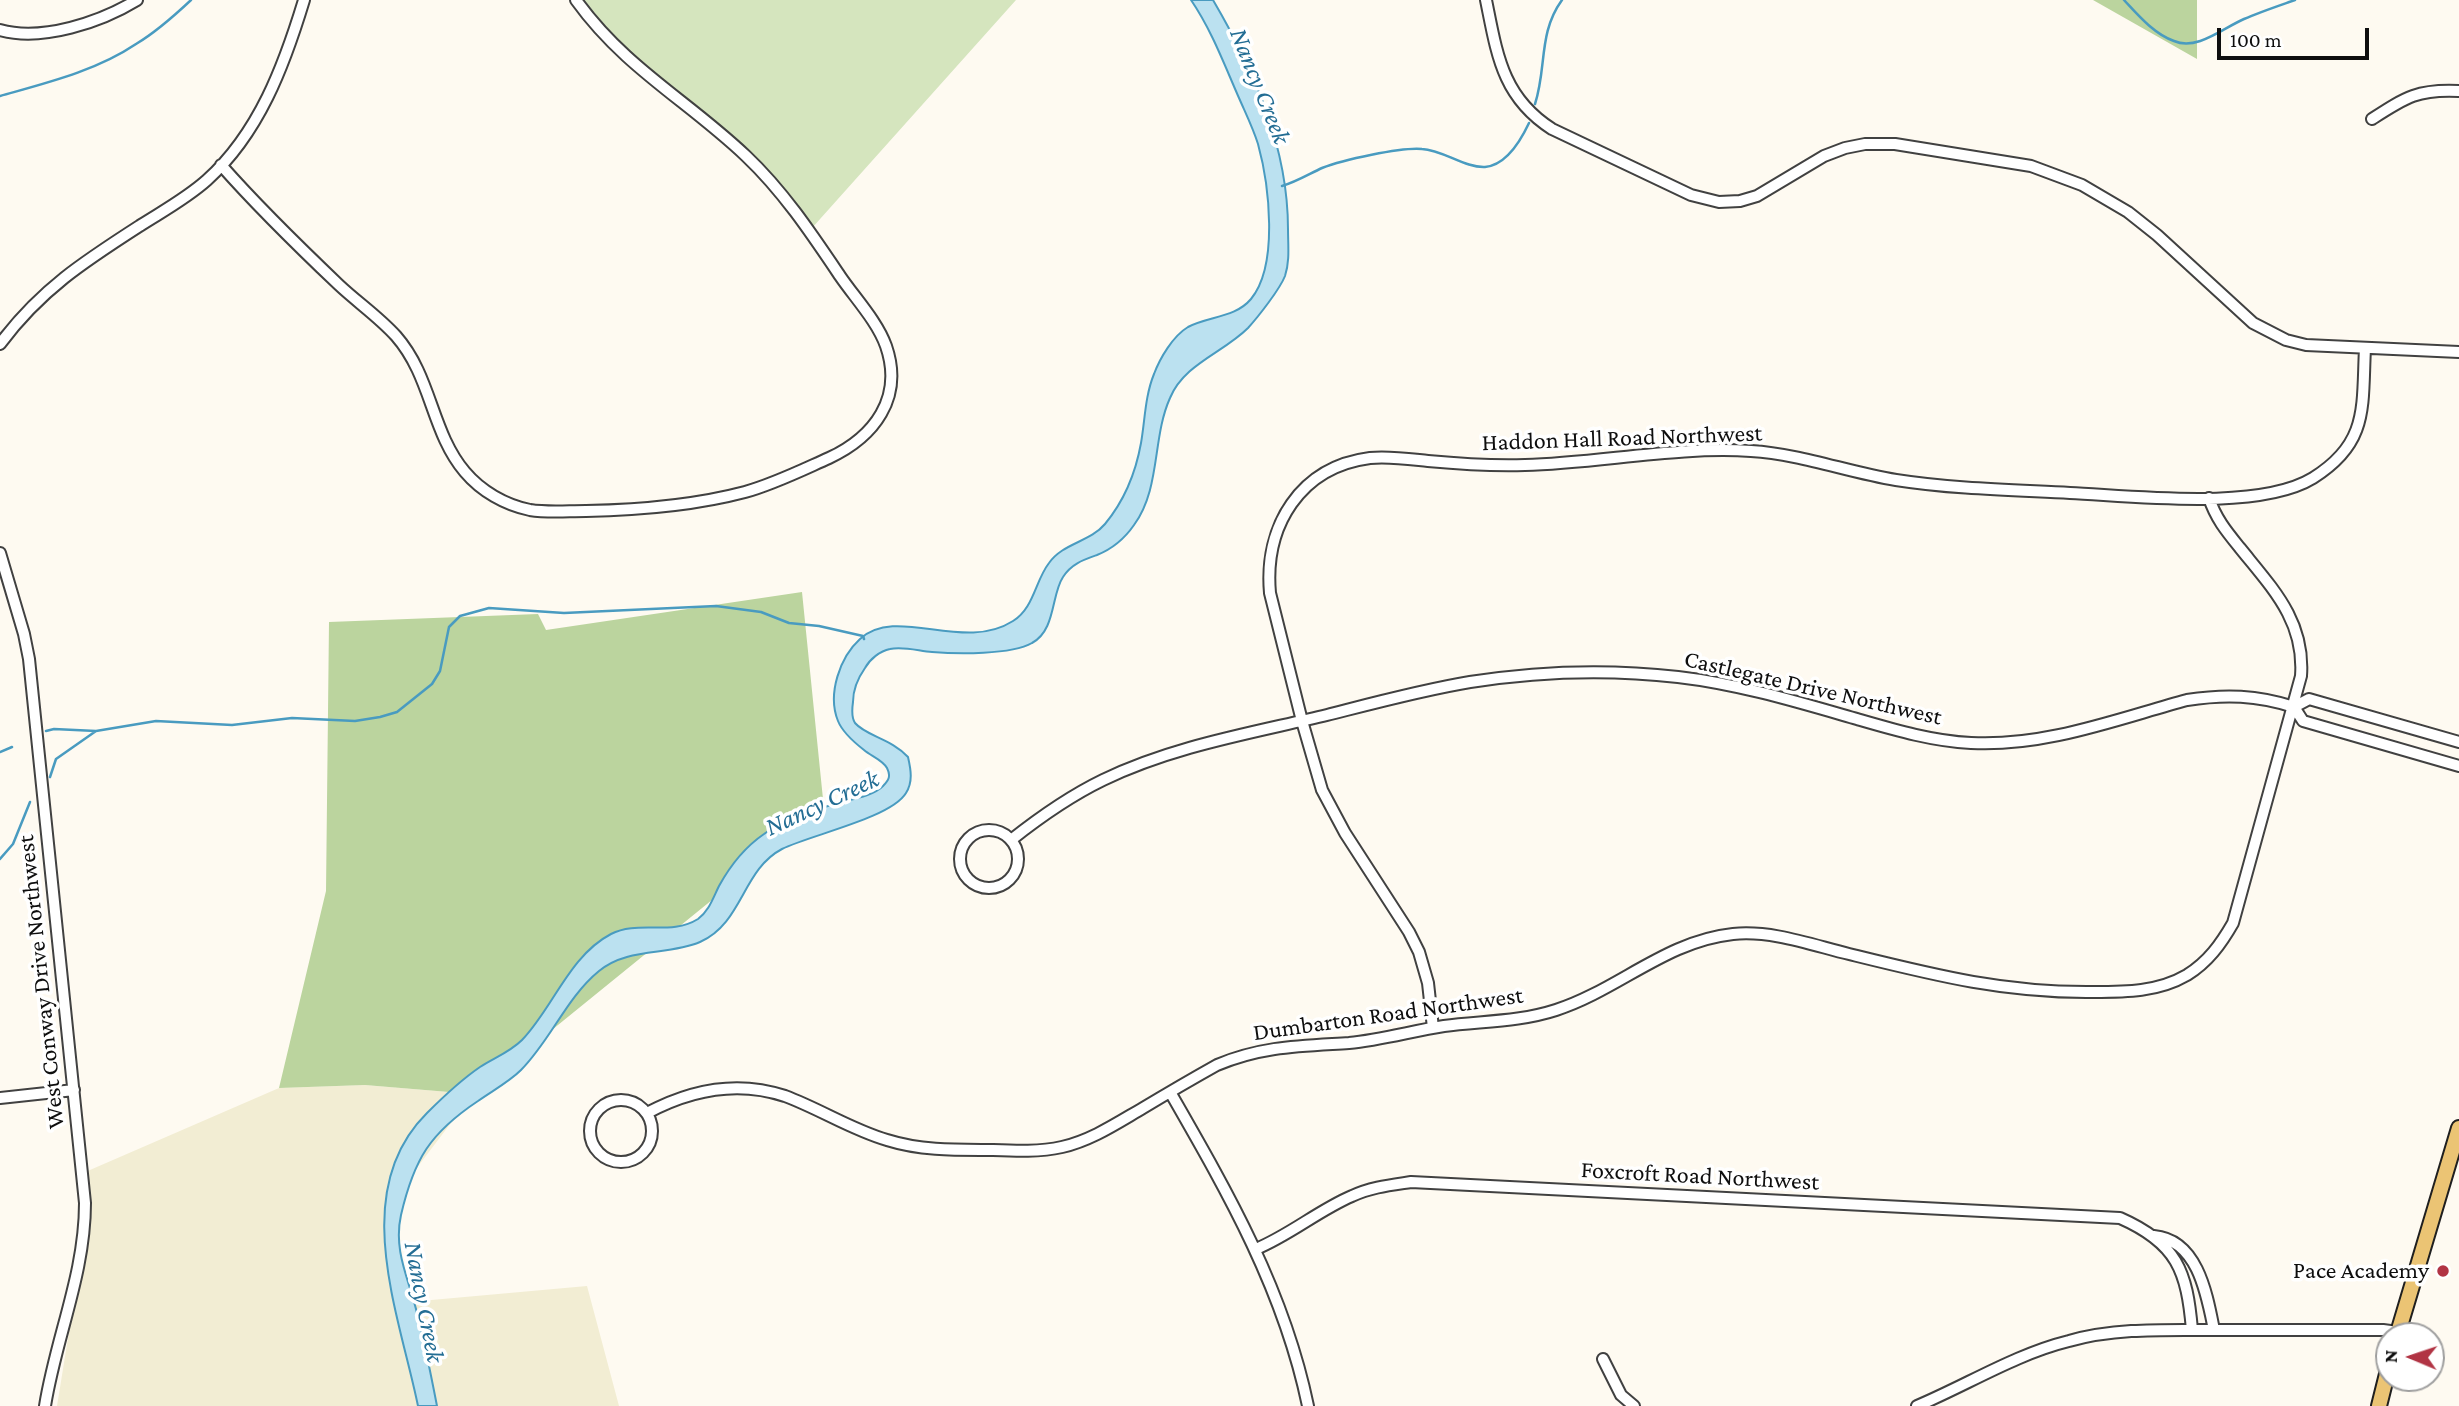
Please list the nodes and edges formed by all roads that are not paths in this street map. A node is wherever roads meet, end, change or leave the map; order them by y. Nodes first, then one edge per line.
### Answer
1 (137, 0) edge
2 (304, 0) edge
3 (576, 0) edge
4 (1486, 0) edge
5 (0, 30) edge
6 (2459, 92) edge
7 (2372, 119) dead end
8 (221, 165) junction
9 (0, 344) edge
10 (2365, 348) junction
11 (2459, 352) edge
12 (2209, 498) junction
13 (0, 553) edge
14 (2294, 707) junction
15 (1301, 721) junction
16 (2459, 742) edge
17 (2459, 766) edge
18 (1011, 840) junction
19 (1433, 1028) junction
20 (74, 1090) junction
21 (1170, 1092) junction
22 (0, 1098) edge
23 (647, 1113) junction
24 (2459, 1128) edge
25 (2154, 1236) junction
26 (1256, 1250) junction
27 (2401, 1322) edge
28 (2192, 1330) junction
29 (2214, 1330) junction
30 (2375, 1330) edge
31 (1603, 1359) dead end
32 (45, 1406) edge
33 (1308, 1406) edge
34 (1634, 1406) edge
35 (1917, 1406) edge

1 - 5 street
2 - 8 street
3 - 8 street
4 - 10 street
6 - 7 street
8 - 9 street
10 - 11 street
10 - 12 street, Haddon Hall Road Northwest
12 - 14 street
12 - 15 street, Haddon Hall Road Northwest
13 - 20 street, West Conway Drive Northwest
14 - 15 street, Castlegate Drive Northwest
14 - 16 street, Castlegate Drive Northwest
14 - 17 street, Castlegate Drive Northwest
14 - 19 street, Dumbarton Road Northwest
15 - 18 street, Castlegate Drive Northwest
15 - 19 street, Haddon Hall Road Northwest
18 - 18 street
19 - 21 street, Dumbarton Road Northwest
20 - 22 street
20 - 32 street, West Conway Drive Northwest
21 - 23 street, Dumbarton Road Northwest
21 - 26 street
23 - 23 street
24 - 27 main road
25 - 26 street, Foxcroft Road Northwest
25 - 28 street, Foxcroft Road Northwest
25 - 29 street, Foxcroft Road Northwest
26 - 33 street
28 - 29 street
28 - 35 street
29 - 30 street
31 - 34 street

